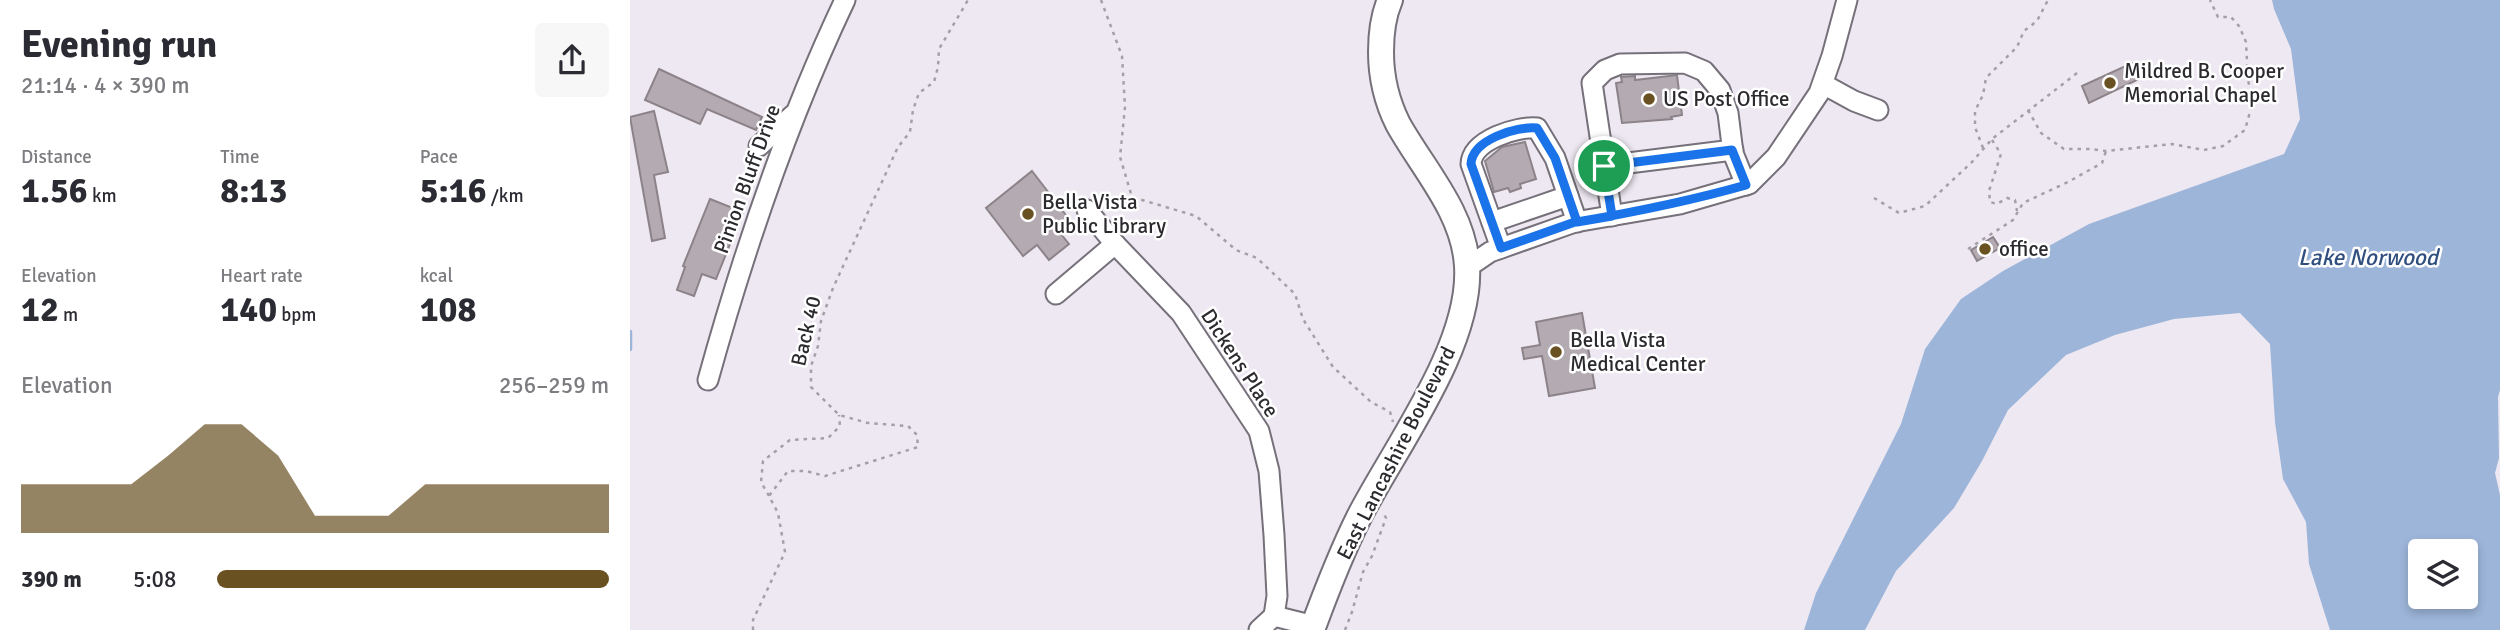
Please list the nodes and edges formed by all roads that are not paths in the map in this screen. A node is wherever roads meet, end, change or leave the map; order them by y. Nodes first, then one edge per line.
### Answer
1 (845, 0) edge
2 (1390, 0) edge
3 (1847, 0) edge
4 (1823, 84) junction
5 (1878, 110) dead end
6 (794, 115) junction
7 (759, 146) dead end
8 (1732, 150) junction
9 (1604, 166) junction
10 (1746, 185) junction
11 (1568, 196) junction
12 (1087, 210) dead end
13 (1612, 216) junction
14 (1492, 222) junction
15 (1577, 222) junction
16 (1115, 244) junction
17 (1501, 248) junction
18 (1468, 267) junction
19 (1056, 294) dead end
20 (708, 380) dead end
21 (1274, 616) junction
22 (1313, 628) edge
23 (1259, 630) edge

1 - 6 street, Pinion Bluff Drive
2 - 18 main road, East Lancashire Boulevard
3 - 4 street
4 - 5 street
4 - 10 street
6 - 7 street
6 - 20 street, Pinion Bluff Drive
8 - 9 street
8 - 9 street
8 - 10 street
9 - 13 street
10 - 13 street
11 - 14 street
11 - 14 street
11 - 15 street
12 - 16 street, Dickens Place
13 - 15 street
14 - 17 street
15 - 17 street
16 - 19 street
16 - 21 street, Dickens Place
17 - 18 street
18 - 22 main road, East Lancashire Boulevard
21 - 22 street
21 - 23 street

